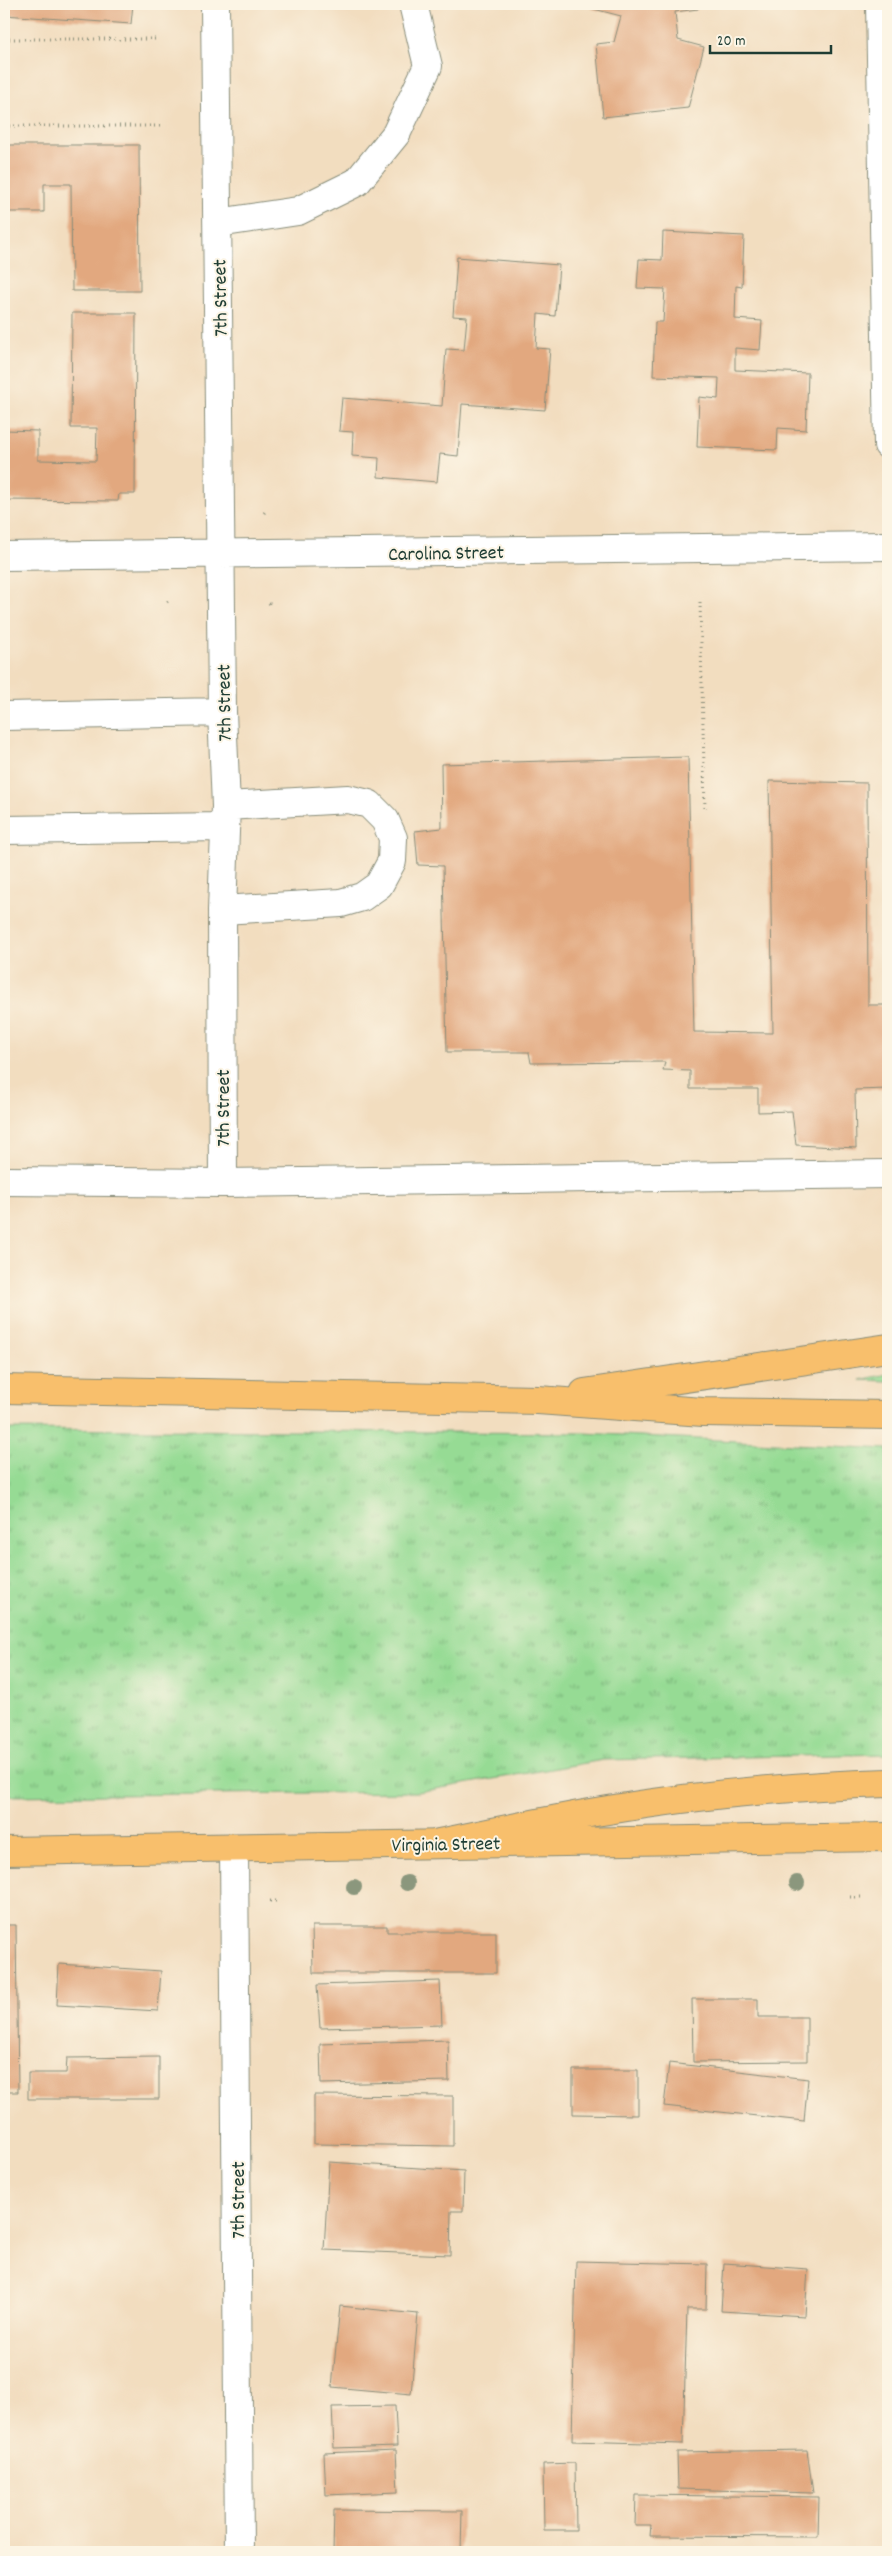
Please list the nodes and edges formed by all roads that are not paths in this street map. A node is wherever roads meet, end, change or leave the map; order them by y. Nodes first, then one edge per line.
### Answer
1 (215, 4) edge
2 (413, 4) edge
3 (880, 4) edge
4 (218, 223) junction
5 (888, 445) edge
6 (888, 535) edge
7 (888, 546) edge
8 (222, 555) junction
9 (4, 556) edge
10 (222, 712) junction
11 (4, 716) edge
12 (225, 816) junction
13 (4, 830) edge
14 (222, 910) junction
15 (888, 1174) edge
16 (4, 1181) edge
17 (222, 1183) junction
18 (888, 1348) edge
19 (4, 1390) edge
20 (538, 1400) junction
21 (888, 1415) edge
22 (888, 1783) edge
23 (888, 1837) edge
24 (439, 1843) junction
25 (234, 1848) junction
26 (4, 1851) edge
27 (239, 2552) edge

1 - 4 street, 7th Street
2 - 4 street
3 - 5 street
4 - 8 street, 7th Street
6 - 7 street
7 - 8 street, Carolina Street
8 - 9 street, Carolina Street
8 - 10 street, 7th Street
10 - 11 street
10 - 12 street, 7th Street
12 - 13 street
12 - 14 street, 7th Street
12 - 14 street
14 - 17 street, 7th Street
15 - 17 street
16 - 17 street
18 - 20 main road
19 - 20 main road
20 - 21 main road
22 - 24 main road
23 - 24 main road, Virginia Street
24 - 25 main road, Virginia Street
25 - 26 main road, Virginia Street
25 - 27 street, 7th Street

